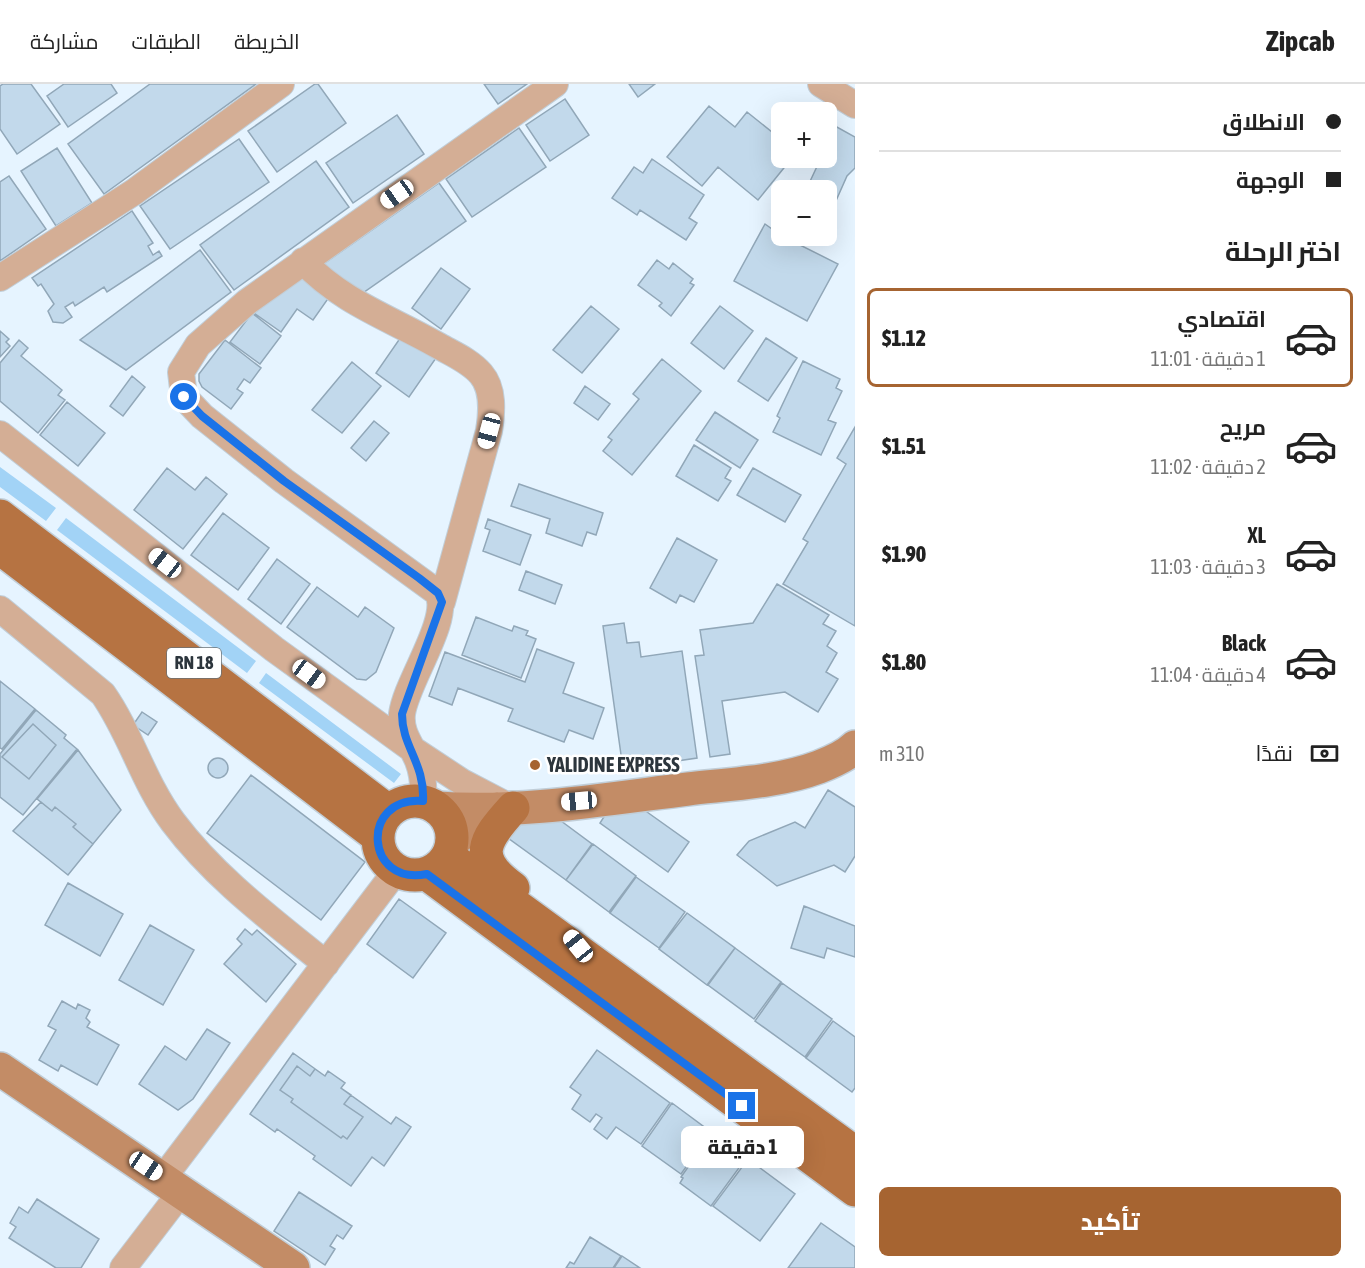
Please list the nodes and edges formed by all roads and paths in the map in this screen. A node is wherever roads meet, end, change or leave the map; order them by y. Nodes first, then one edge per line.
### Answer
1 (281, 84) edge
2 (555, 84) edge
3 (821, 84) edge
4 (855, 105) edge
5 (303, 261) junction
6 (0, 278) edge
7 (0, 434) edge
8 (0, 516) edge
9 (0, 548) edge
10 (442, 602) junction
11 (0, 609) edge
12 (855, 747) edge
13 (412, 749) junction
14 (430, 805) junction
15 (505, 809) junction
16 (383, 824) junction
17 (431, 861) junction
18 (587, 960) junction
19 (326, 964) junction
20 (0, 1069) edge
21 (855, 1153) edge
22 (172, 1184) junction
23 (855, 1190) edge
24 (123, 1268) edge
25 (293, 1268) edge

1 - 6 street
2 - 5 street
3 - 4 street
5 - 10 street
5 - 10 street
7 - 13 street
8 - 16 main road, RN 18
9 - 16 main road, RN 18
10 - 13 street
11 - 19 street
12 - 15 main road
13 - 14 street
13 - 15 street
14 - 15 main road
14 - 16 main road
14 - 17 main road
15 - 17 main road
15 - 18 main road
16 - 17 main road
17 - 18 main road
17 - 19 street
17 - 23 main road
18 - 21 main road
19 - 22 street
20 - 22 main road
22 - 24 street
22 - 25 main road

